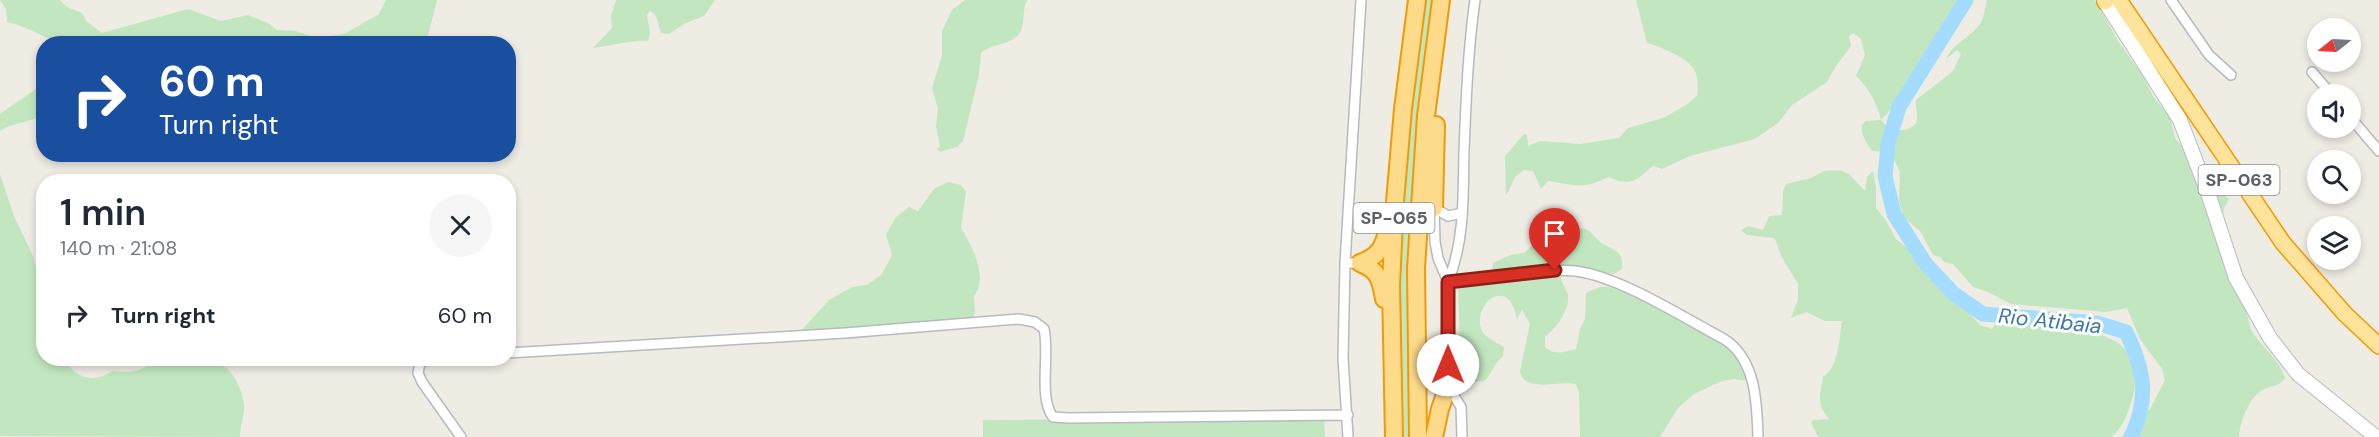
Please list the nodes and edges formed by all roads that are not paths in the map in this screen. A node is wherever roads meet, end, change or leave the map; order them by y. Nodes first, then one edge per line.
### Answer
1 (1361, 0) edge
2 (1417, 0) edge
3 (1441, 0) edge
4 (1475, 0) edge
5 (2171, 0) edge
6 (2108, 1) edge
7 (2312, 72) dead end
8 (2231, 75) dead end
9 (2322, 84) edge
10 (2361, 130) edge
11 (2379, 151) edge
12 (1395, 202) junction
13 (1434, 208) junction
14 (1462, 213) junction
15 (1353, 263) junction
16 (1448, 282) junction
17 (2379, 346) edge
18 (1393, 350) junction
19 (516, 353) edge
20 (419, 366) edge
21 (1448, 386) junction
22 (1348, 415) junction
23 (460, 437) edge
24 (1348, 437) edge
25 (1394, 437) edge
26 (1418, 437) edge
27 (1434, 437) edge
28 (1462, 437) edge
29 (1758, 437) edge
30 (2376, 437) edge

1 - 15 street
2 - 12 highway, SP-065
3 - 13 highway
3 - 26 highway, SP-065
4 - 14 street
5 - 8 street
6 - 17 highway, SP-063
6 - 30 main road
7 - 9 street
10 - 11 street
12 - 15 highway
12 - 18 highway, SP-065
13 - 14 street
13 - 16 street
14 - 16 street
15 - 18 highway
15 - 22 street
16 - 21 street
16 - 29 street
18 - 25 highway, SP-065
19 - 22 street
20 - 23 street
21 - 27 highway
21 - 28 street
22 - 24 street

